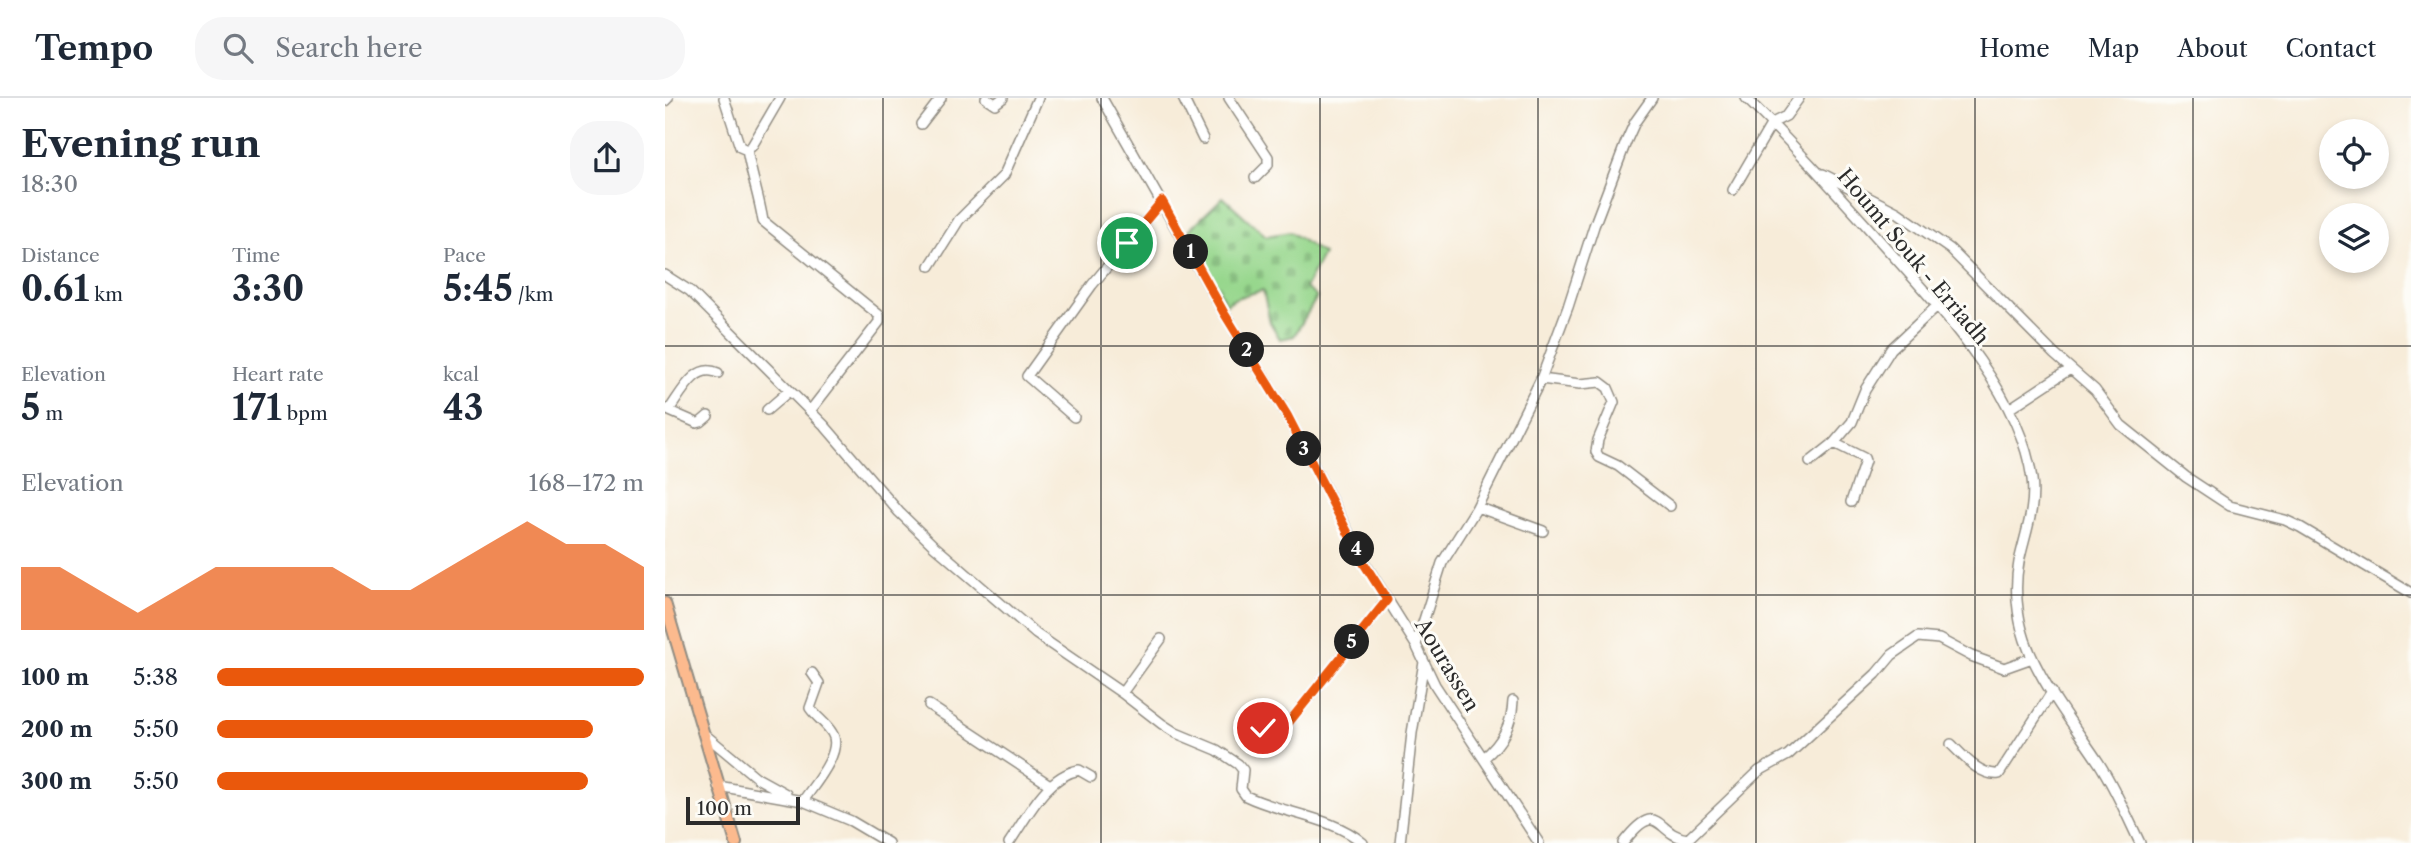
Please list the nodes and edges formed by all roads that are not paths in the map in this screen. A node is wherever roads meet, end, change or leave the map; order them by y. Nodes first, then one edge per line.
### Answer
1 (724, 98) edge
2 (780, 98) edge
3 (941, 98) edge
4 (986, 98) edge
5 (1003, 98) edge
6 (1038, 98) edge
7 (1183, 98) edge
8 (1229, 98) edge
9 (1652, 98) edge
10 (1745, 98) edge
11 (1799, 98) edge
12 (1105, 99) edge
13 (1772, 123) junction
14 (921, 124) dead end
15 (1203, 139) dead end
16 (747, 150) junction
17 (1818, 172) junction
18 (1255, 178) dead end
19 (1733, 190) dead end
20 (1162, 201) junction
21 (930, 266) dead end
22 (665, 275) edge
23 (1937, 306) junction
24 (2070, 369) junction
25 (718, 373) dead end
26 (1541, 379) junction
27 (789, 391) junction
28 (2010, 409) junction
29 (667, 410) edge
30 (767, 410) dead end
31 (810, 411) junction
32 (708, 416) dead end
33 (1073, 417) dead end
34 (1834, 443) junction
35 (1810, 463) dead end
36 (1851, 502) dead end
37 (1670, 506) dead end
38 (1477, 507) junction
39 (1543, 531) dead end
40 (2411, 593) edge
41 (1387, 600) junction
42 (665, 603) edge
43 (1161, 639) dead end
44 (1416, 645) junction
45 (2032, 658) junction
46 (1424, 662) junction
47 (812, 673) dead end
48 (2052, 692) junction
49 (1122, 693) junction
50 (1513, 701) dead end
51 (929, 705) dead end
52 (1263, 728) dead end
53 (703, 733) junction
54 (1951, 744) dead end
55 (1484, 758) junction
56 (1091, 776) dead end
57 (1050, 785) junction
58 (717, 786) junction
59 (799, 800) junction
60 (736, 843) edge
61 (888, 843) edge
62 (1009, 843) edge
63 (1363, 843) edge
64 (1400, 843) edge
65 (1539, 843) edge
66 (1623, 843) edge
67 (2140, 843) edge

1 - 16 street
2 - 16 street
3 - 14 street
4 - 5 street
6 - 21 street
7 - 15 street
8 - 18 street
9 - 26 street
10 - 13 street, Houmt Souk - Erriadh
11 - 13 street
12 - 20 street, Aourassen
13 - 17 street, Houmt Souk - Erriadh
13 - 19 street
16 - 31 street
17 - 23 street, Houmt Souk - Erriadh
17 - 24 street
20 - 33 street
20 - 41 street, Aourassen
22 - 27 street
23 - 28 street, Houmt Souk - Erriadh
23 - 34 street
24 - 28 street
24 - 40 street
25 - 29 street
26 - 37 street
26 - 38 street
27 - 30 street
27 - 31 street
28 - 45 street, Houmt Souk - Erriadh
29 - 32 street
31 - 49 street
34 - 35 street
34 - 36 street
38 - 39 street
38 - 44 street
41 - 44 street, Aourassen
41 - 52 street
42 - 53 main road
43 - 49 street
44 - 46 street, Aourassen
45 - 48 street, Houmt Souk - Erriadh
45 - 66 street
46 - 55 street, Aourassen
46 - 64 street
47 - 59 street
48 - 54 street
48 - 67 street, Houmt Souk - Erriadh
49 - 63 street
50 - 55 street
51 - 57 street
53 - 58 main road
53 - 59 street
55 - 65 street, Aourassen
56 - 57 street
57 - 62 street
58 - 59 street
58 - 60 main road
59 - 61 street

